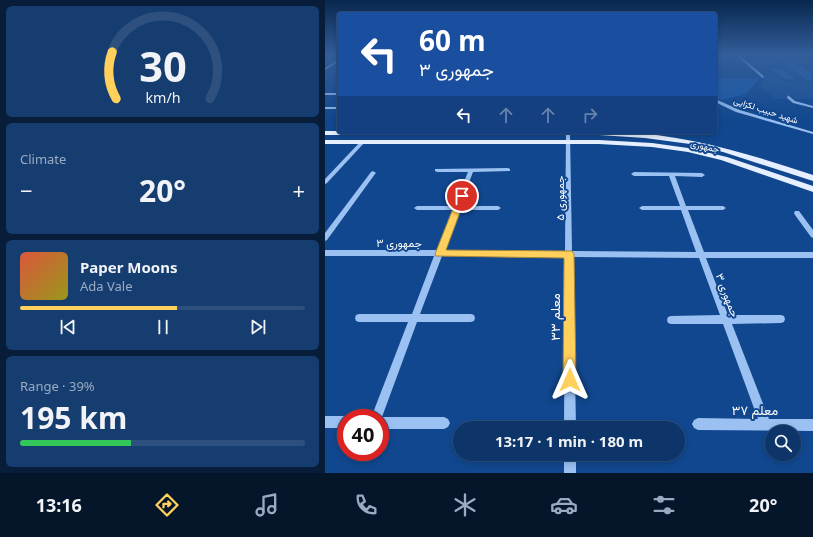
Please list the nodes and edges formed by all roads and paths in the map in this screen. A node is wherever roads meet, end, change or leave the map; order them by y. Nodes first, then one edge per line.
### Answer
1 (763, 77) edge
2 (773, 85) edge
3 (778, 89) edge
4 (325, 94) edge
5 (337, 94) edge
6 (717, 101) edge
7 (717, 105) edge
8 (813, 107) edge
9 (325, 108) edge
10 (337, 108) edge
11 (325, 133) edge
12 (337, 133) edge
13 (813, 133) edge
14 (568, 134) edge
15 (603, 134) edge
16 (813, 137) edge
17 (325, 142) edge
18 (363, 142) junction
19 (568, 142) junction
20 (437, 170) dead end
21 (471, 170) junction
22 (508, 170) dead end
23 (373, 173) dead end
24 (634, 174) dead end
25 (671, 174) junction
26 (702, 174) dead end
27 (813, 178) edge
28 (325, 182) edge
29 (813, 189) edge
30 (417, 208) dead end
31 (457, 208) junction
32 (498, 208) dead end
33 (642, 208) dead end
34 (683, 208) junction
35 (723, 208) dead end
36 (797, 213) dead end
37 (813, 235) edge
38 (325, 238) edge
39 (325, 253) edge
40 (439, 254) junction
41 (569, 254) junction
42 (701, 254) junction
43 (813, 255) edge
44 (359, 318) dead end
45 (415, 318) junction
46 (471, 318) dead end
47 (781, 319) dead end
48 (671, 320) dead end
49 (725, 320) junction
50 (380, 409) edge
51 (570, 421) edge
52 (325, 422) edge
53 (337, 422) edge
54 (389, 423) edge
55 (444, 423) dead end
56 (698, 424) dead end
57 (765, 424) junction
58 (813, 425) edge
59 (570, 461) edge
60 (571, 473) edge

1 - 2 street
3 - 8 street
4 - 5 street
6 - 13 street, شهید حبیب لکزایی
7 - 16 street, شهید حبیب لکزایی
9 - 10 street
11 - 12 main road, جمهوری
14 - 19 street, جمهوری ۵
15 - 27 main road, جمهوری
17 - 18 main road, جمهوری
18 - 19 main road, جمهوری
18 - 28 street
19 - 29 main road, جمهوری
19 - 41 street, جمهوری ۵
20 - 21 street
21 - 22 street
21 - 31 street
23 - 38 street
24 - 25 street
25 - 26 street
25 - 34 street, جمهوری ۳
30 - 31 street
31 - 32 street
31 - 40 street
33 - 34 street
34 - 35 street
34 - 42 street, جمهوری ۳
36 - 37 street
39 - 40 street, جمهوری ۳
40 - 41 street, جمهوری ۳
40 - 45 street
41 - 42 street, جمهوری ۳
41 - 51 street, معلم ۳۳
42 - 43 street, جمهوری ۳
42 - 49 street, جمهوری ۳
44 - 45 street
45 - 46 street
45 - 50 street
47 - 49 street
48 - 49 street
49 - 57 street, جمهوری ۳
52 - 53 street
54 - 55 street
56 - 57 street, معلم ۳۷
57 - 58 street, معلم ۳۷
59 - 60 street

